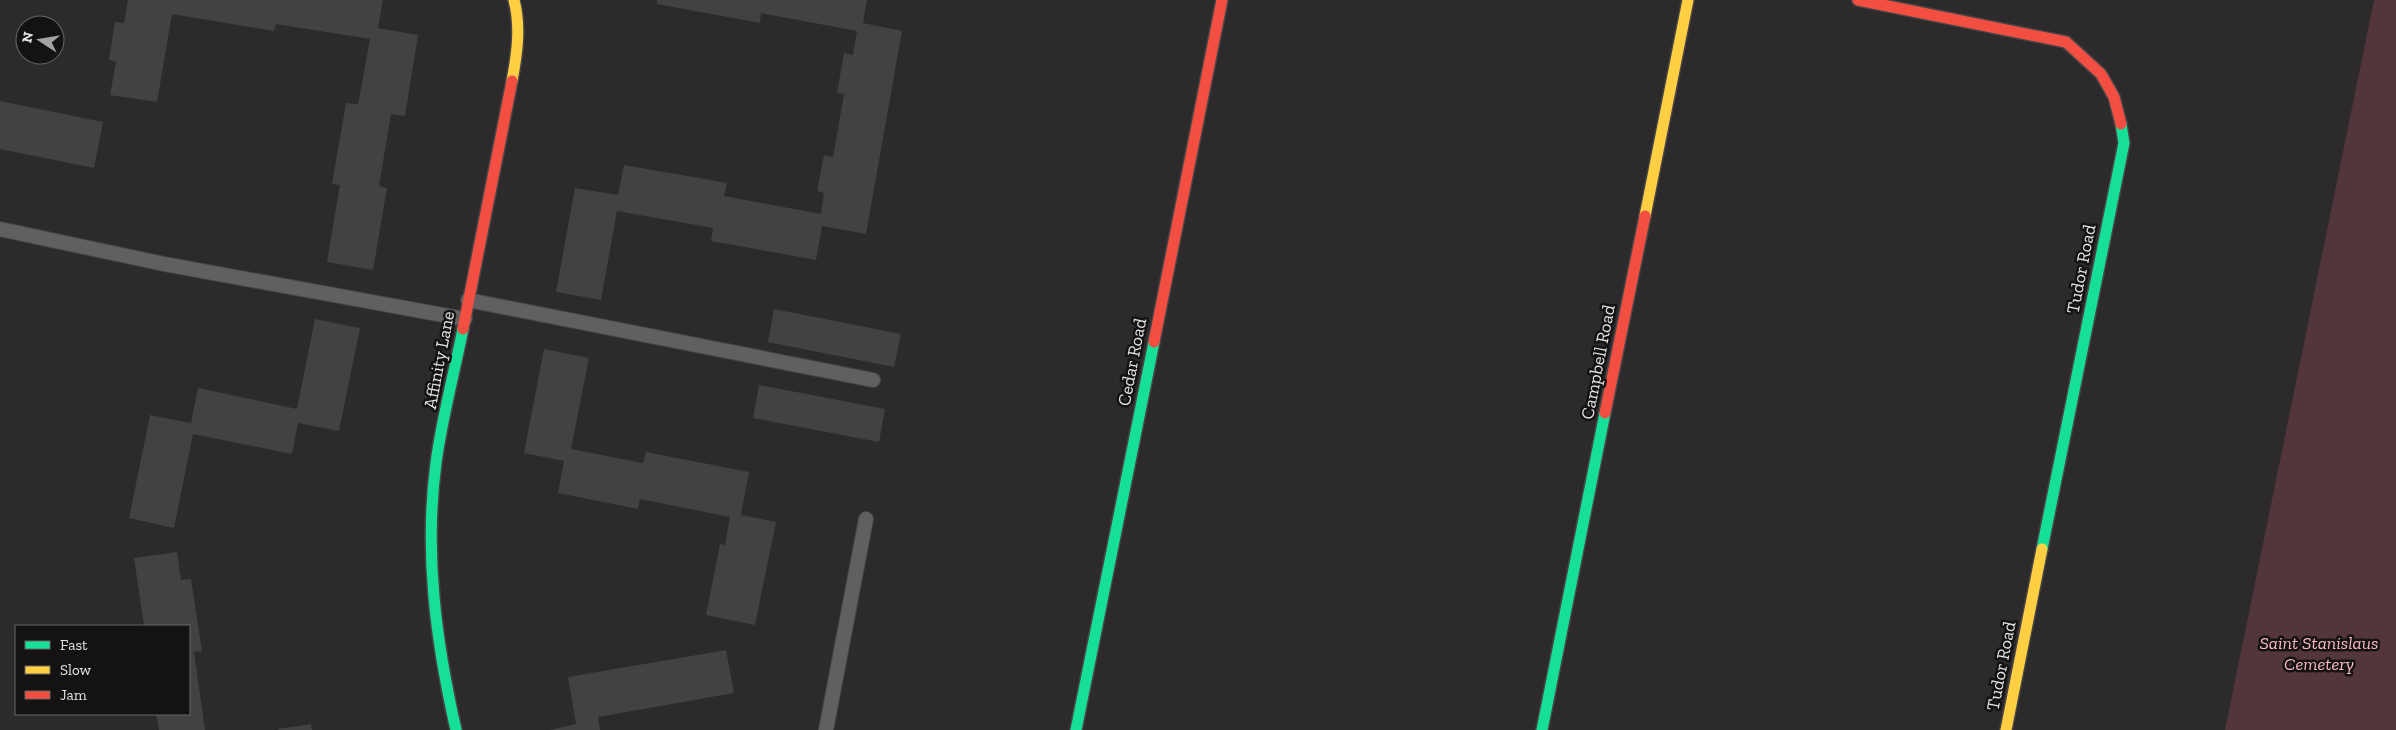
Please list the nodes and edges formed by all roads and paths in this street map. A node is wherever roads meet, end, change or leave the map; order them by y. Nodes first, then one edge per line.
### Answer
1 (514, 0) edge
2 (1222, 0) edge
3 (1688, 0) edge
4 (1858, 0) edge
5 (0, 229) edge
6 (468, 300) junction
7 (465, 319) junction
8 (873, 380) dead end
9 (866, 519) dead end
10 (456, 730) edge
11 (826, 730) edge
12 (1076, 730) edge
13 (1542, 730) edge
14 (2006, 730) edge

1 - 6 street, Affinity Lane
2 - 12 street, Cedar Road
3 - 13 street, Campbell Road
4 - 14 street, Tudor Road
5 - 7 lane
6 - 7 street, Affinity Lane
6 - 8 lane
7 - 10 street, Affinity Lane
9 - 11 lane

